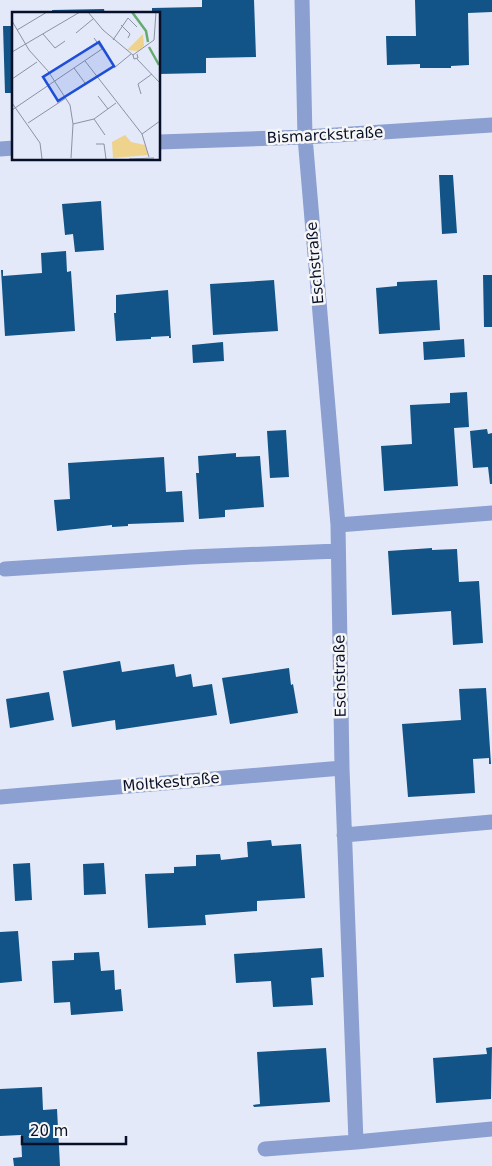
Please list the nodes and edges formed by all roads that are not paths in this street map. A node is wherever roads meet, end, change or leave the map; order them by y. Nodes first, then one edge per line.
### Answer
1 (302, 0) edge
2 (492, 125) edge
3 (305, 137) junction
4 (160, 142) edge
5 (492, 513) edge
6 (338, 525) junction
7 (338, 551) junction
8 (5, 569) dead end
9 (342, 768) junction
10 (0, 797) edge
11 (492, 822) edge
12 (344, 835) junction
13 (492, 1130) edge
14 (356, 1142) junction
15 (265, 1149) dead end

1 - 3 street, Eschstraße
2 - 3 street, Bismarckstraße
3 - 4 street, Bismarckstraße
3 - 6 street, Eschstraße
5 - 6 street
6 - 7 street, Eschstraße
7 - 8 street
7 - 9 street, Eschstraße
9 - 10 street, Moltkestraße
9 - 12 street, Eschstraße
11 - 12 street
12 - 14 street, Eschstraße
13 - 14 street
14 - 15 street

